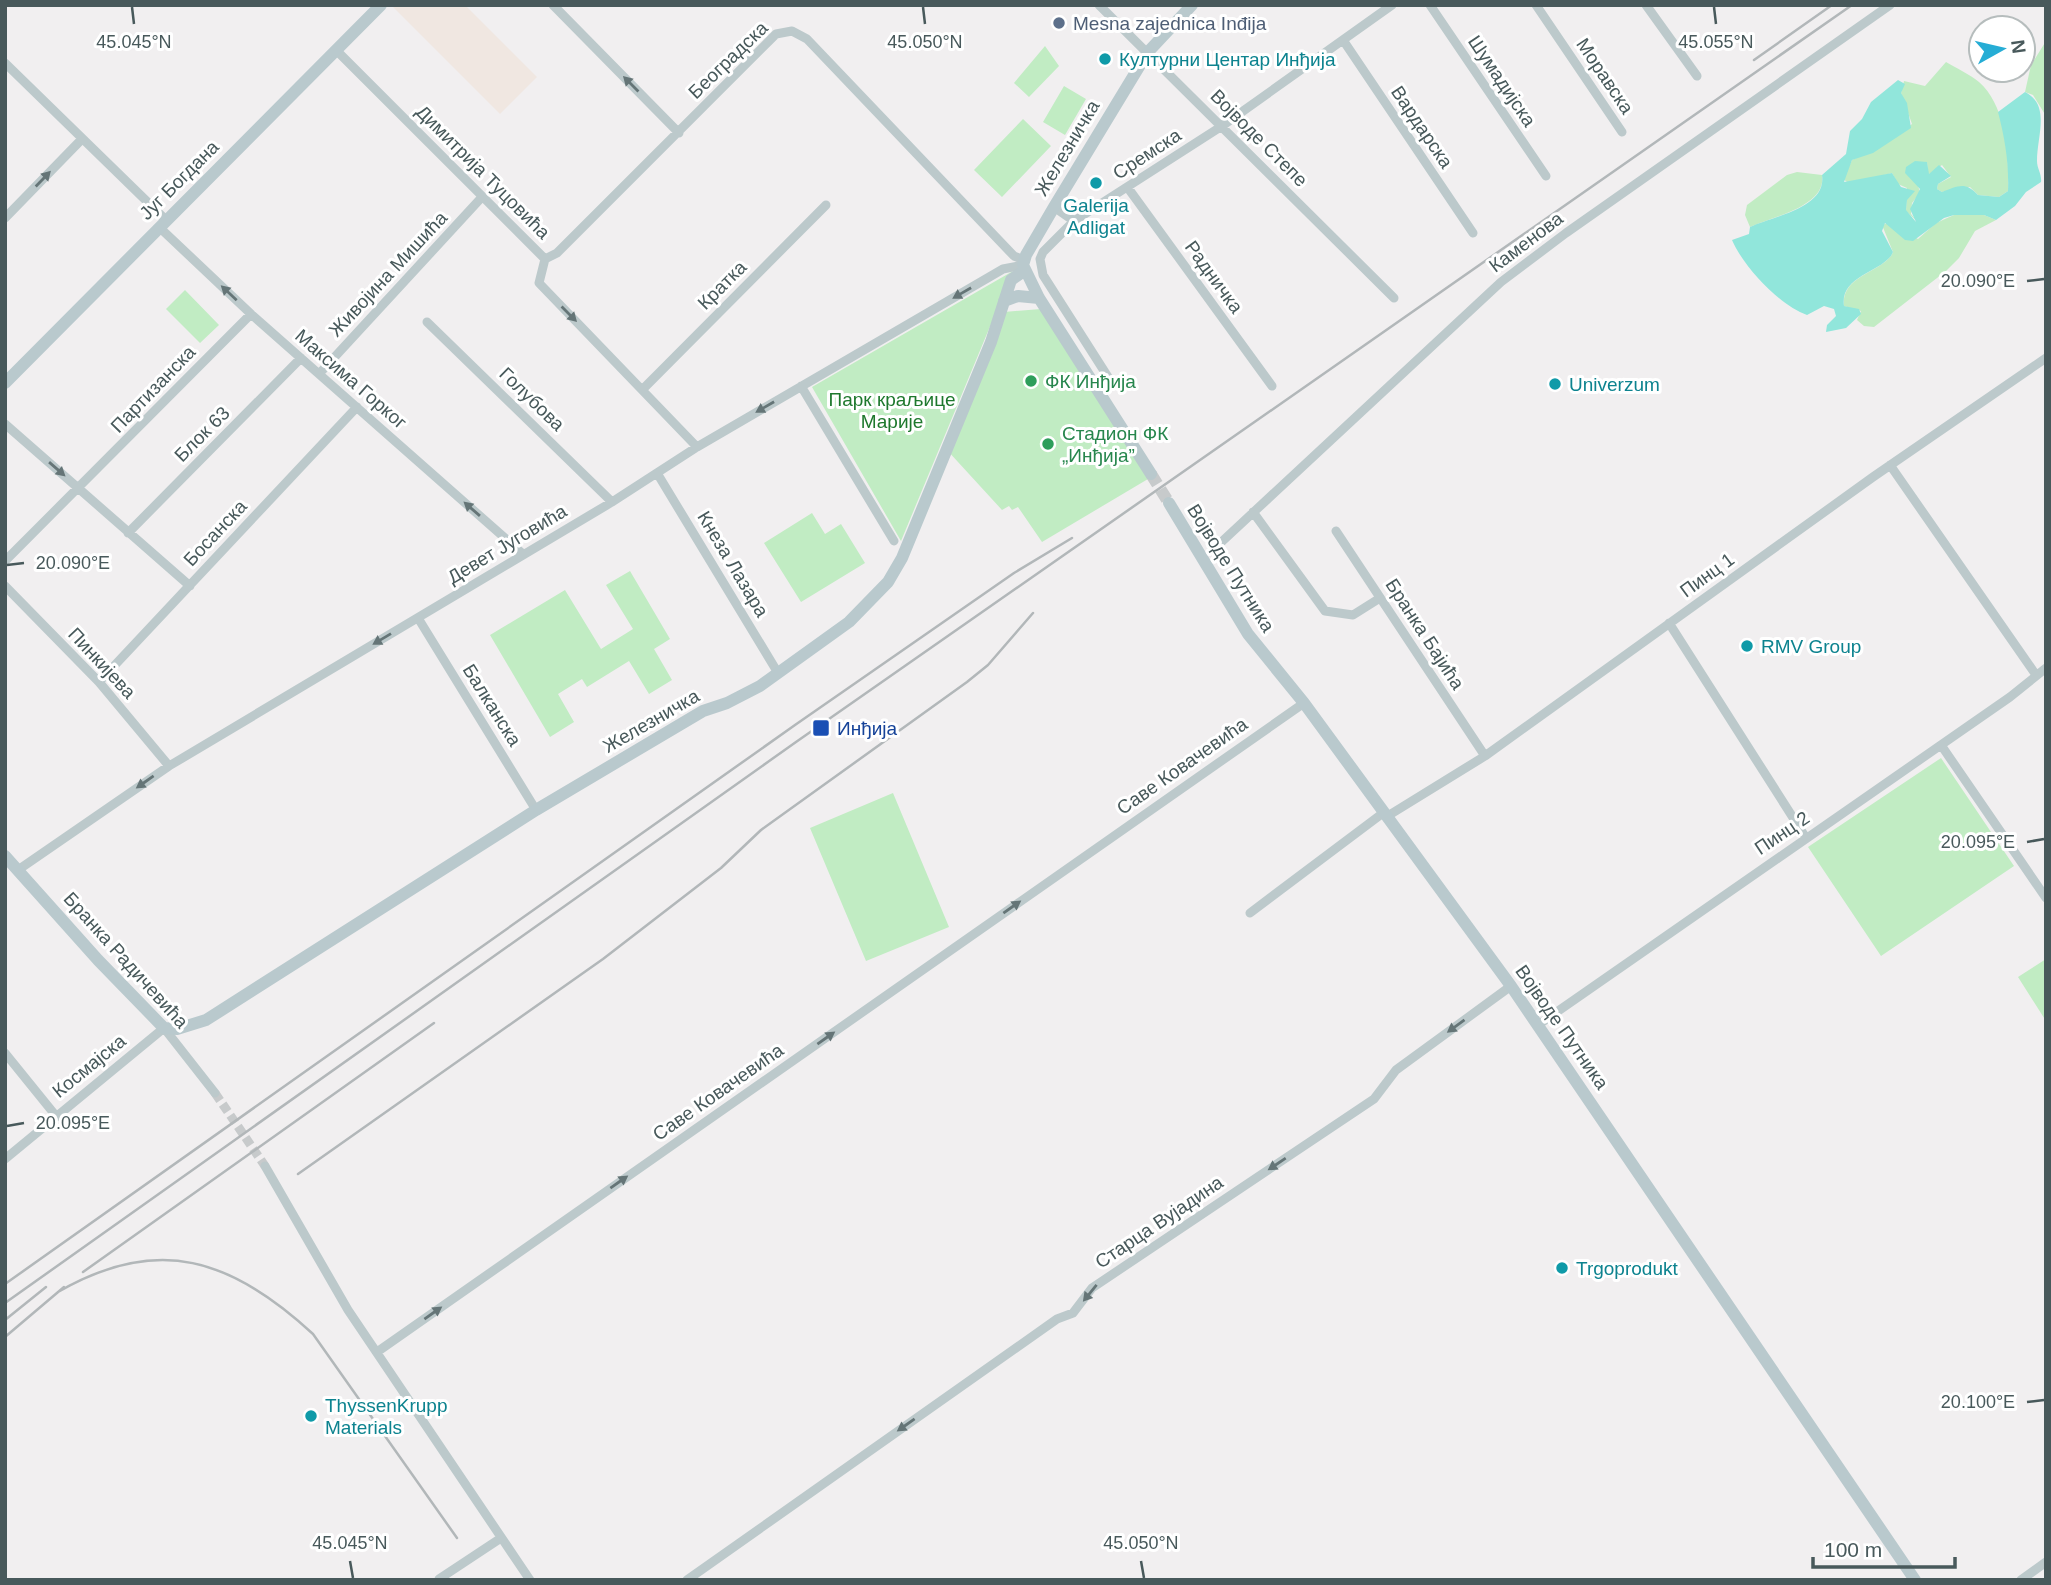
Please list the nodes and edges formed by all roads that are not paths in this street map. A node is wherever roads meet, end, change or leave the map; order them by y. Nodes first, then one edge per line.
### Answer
1 (381, 5) edge
2 (552, 5) edge
3 (1099, 5) edge
4 (1192, 5) edge
5 (1392, 5) edge
6 (1430, 5) edge
7 (1536, 5) edge
8 (1646, 5) edge
9 (1890, 5) edge
10 (1343, 40) junction
11 (336, 50) junction
12 (1148, 52) junction
13 (5, 63) edge
14 (1697, 76) dead end
15 (1222, 126) junction
16 (1622, 132) dead end
17 (678, 133) junction
18 (81, 140) junction
19 (1546, 176) dead end
20 (1128, 188) junction
21 (482, 197) junction
22 (826, 205) dead end
23 (1054, 207) junction
24 (5, 218) edge
25 (1074, 221) junction
26 (162, 224) junction
27 (1473, 233) dead end
28 (545, 259) junction
29 (1024, 265) junction
30 (1039, 298) junction
31 (1394, 298) dead end
32 (1004, 301) junction
33 (251, 314) junction
34 (427, 322) dead end
35 (301, 358) junction
36 (2046, 358) edge
37 (319, 374) junction
38 (1108, 377) dead end
39 (5, 383) edge
40 (801, 386) junction
41 (1272, 386) dead end
42 (643, 389) junction
43 (356, 407) junction
44 (5, 424) edge
45 (697, 447) junction
46 (1890, 465) junction
47 (657, 472) junction
48 (1151, 474) tunnel mouth
49 (79, 489) junction
50 (612, 502) junction
51 (1168, 503) tunnel mouth
52 (1253, 512) junction
53 (1336, 531) dead end
54 (128, 533) junction
55 (894, 541) dead end
56 (1215, 548) dead end
57 (523, 554) junction
58 (5, 561) edge
59 (5, 586) edge
60 (190, 586) junction
61 (1380, 598) junction
62 (418, 618) junction
63 (1669, 624) junction
64 (2046, 668) edge
65 (778, 673) junction
66 (2036, 675) junction
67 (99, 682) junction
68 (1304, 703) junction
69 (1941, 745) junction
70 (1485, 756) junction
71 (169, 766) junction
72 (536, 810) junction
73 (1385, 815) junction
74 (1806, 838) junction
75 (5, 856) edge
76 (18, 870) junction
77 (2046, 898) edge
78 (1250, 913) dead end
79 (1511, 986) junction
80 (1538, 1025) junction
81 (164, 1028) junction
82 (5, 1053) edge
83 (215, 1093) tunnel mouth
84 (56, 1116) junction
85 (5, 1159) edge
86 (264, 1166) tunnel mouth
87 (377, 1352) junction
88 (501, 1538) junction
89 (2046, 1562) edge
90 (439, 1579) edge
91 (530, 1580) edge
92 (687, 1580) edge
93 (1915, 1580) edge
94 (2021, 1580) edge

1 - 11 street, Југ Богдана
17 -> 2 street
3 - 12 street, Војводе Степе
4 - 12 street, Железничка
5 - 10 street, Сремска
6 - 19 street, Шумадијска
7 - 16 street, Моравска
8 - 14 street
9 - 52 street, Каменова
10 - 15 street, Сремска
10 - 27 street, Вардарска
11 - 21 street, Димитрија Туцовића
11 - 26 street, Југ Богдана
12 - 15 street, Војводе Степе
12 - 23 street, Железничка
13 - 18 street, Максима Горког
15 - 20 street, Сремска
15 - 31 street, Војводе Степе
17 - 28 street, Београдска
17 - 29 street, Београдска
24 -> 18 street
18 - 26 street, Максима Горког
20 - 25 street, Сремска
20 - 41 street, Радничка
21 - 28 street, Димитрија Туцовића
21 - 37 street, Живојина Мишића
22 - 42 street, Кратка
23 - 25 street
23 - 29 street, Железничка
25 - 38 street, Сремска
33 -> 26 street, Максима Горког
26 - 39 street, Југ Богдана
28 -> 42 street, Димитрија Туцовића
29 - 30 street
29 - 32 street, Железничка
29 -> 40 street, Девет Југовића
30 - 32 street
30 - 48 street
32 - 65 street, Железничка
33 - 35 street, Максима Горког
33 - 49 street, Партизанска
34 - 50 street, Голубова
35 - 37 street, Максима Горког
35 - 54 street, Блок 63
36 - 46 street, Пинц 1
37 - 43 street, Максима Горког
40 -> 45 street, Девет Југовића
40 - 55 street
42 - 45 street, Димитрија Туцовића
57 -> 43 street, Максима Горког
43 - 60 street, Босанска
44 -> 49 street
45 - 47 street, Девет Југовића
46 - 63 street, Пинц 1
46 - 66 street
47 - 50 street, Девет Југовића
47 - 65 street, Кнеза Лазара
49 - 54 street
49 - 58 street, Партизанска
50 - 57 street, Девет Југовића
51 - 68 street, Војводе Путника
52 - 56 street, Каменова
52 - 61 street
53 - 61 street, Бранка Бајића
54 - 60 street
57 - 62 street, Девет Југовића
59 - 67 street, Пинкијева
60 - 67 street, Босанска
61 - 70 street, Бранка Бајића
62 -> 71 street, Девет Југовића
62 - 72 street, Балканска
63 - 70 street, Пинц 1
63 - 74 street
64 - 66 street, Пинц 2
65 - 72 street, Железничка
66 - 69 street, Пинц 2
67 - 71 street, Пинкијева
68 - 73 street, Војводе Путника
87 -> 68 street, Саве Ковачевића
69 - 74 street, Пинц 2
69 - 77 street
70 - 73 street, Пинц 1
71 -> 76 street, Девет Југовића
72 - 81 street, Железничка
73 - 78 street, Пинц 1
73 - 79 street, Војводе Путника
74 - 80 street, Пинц 2
75 - 76 street, Бранка Радичевића
76 - 81 street, Бранка Радичевића
79 - 80 street, Војводе Путника
79 -> 92 street, Старца Вујадина
80 - 93 street, Војводе Путника
81 - 83 street, Бранка Радичевића
81 - 84 street, Космајска
82 - 84 street
84 - 85 street, Космајска
86 - 87 street
87 - 88 street
88 - 90 street
88 - 91 street
89 - 94 street

